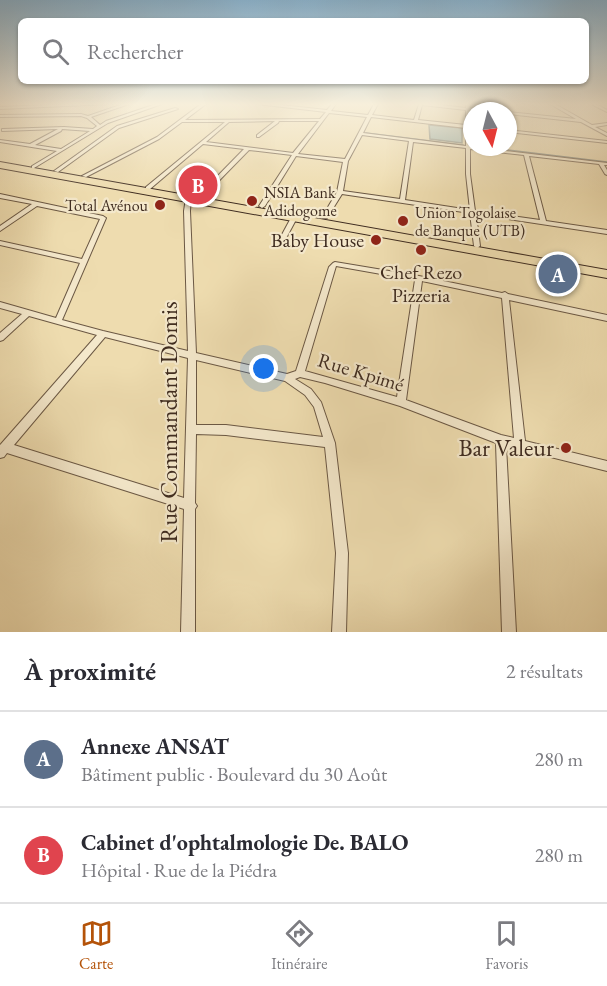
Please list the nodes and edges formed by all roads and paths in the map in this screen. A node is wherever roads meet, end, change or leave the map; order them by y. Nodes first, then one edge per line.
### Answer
1 (53, 133) edge
2 (87, 133) edge
3 (108, 133) edge
4 (164, 133) edge
5 (214, 133) edge
6 (261, 133) edge
7 (310, 133) edge
8 (530, 133) edge
9 (360, 134) joint
10 (258, 136) dead end
11 (411, 140) junction
12 (0, 141) edge
13 (607, 142) edge
14 (204, 143) junction
15 (29, 145) junction
16 (463, 146) edge
17 (248, 148) junction
18 (61, 150) junction
19 (517, 153) edge
20 (295, 154) junction
21 (526, 154) junction
22 (468, 156) edge
23 (346, 161) junction
24 (0, 163) edge
25 (604, 163) edge
26 (34, 167) junction
27 (56, 171) junction
28 (607, 174) edge
29 (84, 176) junction
30 (148, 188) junction
31 (340, 192) junction
32 (0, 196) edge
33 (190, 196) junction
34 (402, 201) junction
35 (36, 204) junction
36 (262, 206) junction
37 (473, 212) junction
38 (295, 216) junction
39 (325, 217) junction
40 (543, 221) junction
41 (0, 228) edge
42 (607, 232) edge
43 (281, 242) dead end
44 (0, 243) edge
45 (477, 248) junction
46 (84, 262) junction
47 (607, 269) edge
48 (607, 274) edge
49 (419, 278) junction
50 (505, 295) junction
51 (0, 305) edge
52 (28, 313) junction
53 (607, 318) edge
54 (58, 321) junction
55 (103, 334) junction
56 (0, 338) edge
57 (192, 354) junction
58 (300, 373) junction
59 (287, 378) junction
60 (401, 402) junction
61 (192, 429) junction
62 (501, 440) junction
63 (330, 443) junction
64 (520, 445) junction
65 (3, 450) edge
66 (607, 466) edge
67 (191, 506) junction
68 (188, 632) edge
69 (339, 632) edge
70 (509, 632) edge

1 - 15 street
2 - 18 street
3 - 27 street
4 - 29 street
5 - 14 street
6 - 10 street
7 - 20 street
8 - 13 street
9 - 11 street
9 - 23 street
11 - 16 street
11 - 34 street
12 - 15 street
14 - 17 street
14 - 30 street
15 - 18 street
17 - 20 street
17 - 33 street
18 - 26 street
19 - 21 street
20 - 23 street
20 - 36 street
21 - 25 street
21 - 40 street
22 - 37 street
23 - 31 street
24 - 26 highway
24 - 33 highway
25 - 28 street
26 - 27 highway
27 - 29 highway
29 - 30 highway
30 - 33 highway
31 - 34 street
31 - 39 street
32 - 35 street
33 - 36 highway
33 - 38 highway
33 - 57 street, Rue Commandant Domis
34 - 37 street
35 - 41 street
35 - 46 street
36 - 39 highway
37 - 40 street
37 - 45 street
38 - 43 street
38 - 45 highway
39 - 45 highway
40 - 42 street
44 - 46 street
45 - 47 highway
45 - 48 highway
46 - 54 street
49 - 50 street
49 - 58 street
49 - 60 street
50 - 53 street
50 - 64 street
51 - 52 street, Rue Kpimé
52 - 54 street, Rue Kpimé
52 - 56 street
54 - 55 street, Rue Kpimé
55 - 57 street, Rue Kpimé
55 - 65 street
57 - 59 street, Rue Kpimé
57 - 61 street, Rue Commandant Domis
58 - 59 street, Rue Kpimé
58 - 60 street, Rue Kpimé
59 - 63 street
60 - 62 street, Rue Kpimé
61 - 63 street
61 - 67 street, Rue Commandant Domis
62 - 64 street, Rue Kpimé
62 - 70 street
63 - 69 street
64 - 66 street, Rue Kpimé
65 - 67 street
67 - 68 street, Rue Commandant Domis

